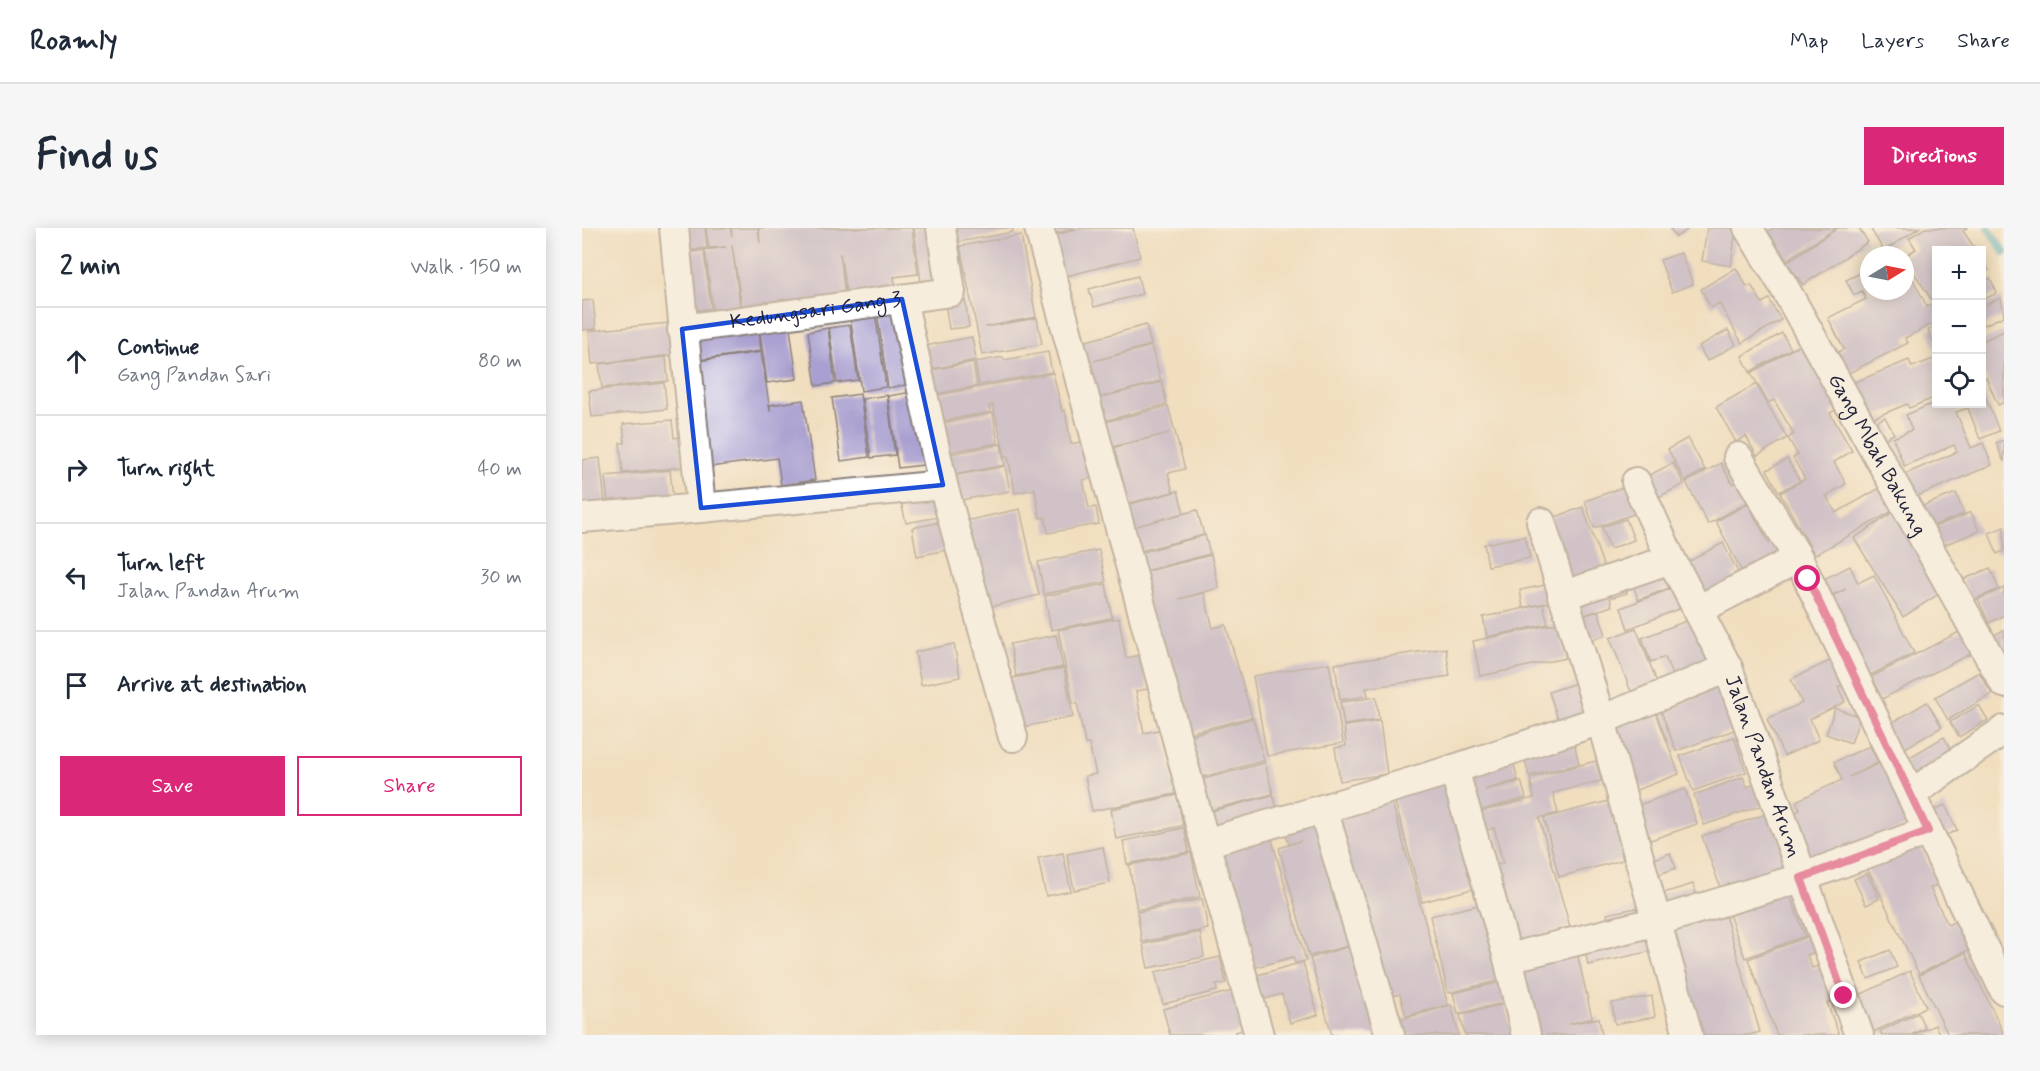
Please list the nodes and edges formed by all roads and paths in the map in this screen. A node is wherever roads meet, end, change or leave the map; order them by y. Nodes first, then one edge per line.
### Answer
1 (674, 228) edge
2 (941, 228) edge
3 (1039, 228) edge
4 (1748, 228) edge
5 (902, 299) junction
6 (682, 328) junction
7 (1738, 457) dead end
8 (1636, 482) dead end
9 (943, 485) junction
10 (701, 508) junction
11 (582, 518) edge
12 (1541, 522) dead end
13 (1798, 558) junction
14 (1671, 559) junction
15 (1562, 596) junction
16 (1698, 610) junction
17 (1728, 668) junction
18 (2004, 683) edge
19 (1601, 720) junction
20 (2004, 730) edge
21 (1013, 737) dead end
22 (1454, 769) junction
23 (1911, 794) junction
24 (1323, 809) junction
25 (1928, 831) junction
26 (1205, 843) junction
27 (1801, 878) junction
28 (1658, 921) junction
29 (1508, 958) junction
30 (2004, 990) edge
31 (1259, 1035) edge
32 (1390, 1035) edge
33 (1526, 1035) edge
34 (1688, 1035) edge
35 (1859, 1035) edge

1 - 6 street
2 - 5 street, Kedungsari Gang 3
3 - 26 street
4 - 18 street, Gang Mbah Bakung
5 - 6 street, Kedungsari Gang 3
5 - 9 street
6 - 10 street
7 - 13 street
8 - 14 street, Jalan Pandan Arum
9 - 10 street
9 - 21 street
10 - 11 street
12 - 15 street
13 - 16 street
13 - 23 street
14 - 15 street
14 - 16 street, Jalan Pandan Arum
15 - 19 street
16 - 17 street, Jalan Pandan Arum
17 - 19 street
17 - 27 street, Jalan Pandan Arum
19 - 22 street
19 - 28 street
20 - 23 street
22 - 24 street
22 - 29 street
23 - 25 street
24 - 26 street
24 - 32 street
25 - 27 street
25 - 30 street
26 - 31 street
27 - 28 street
27 - 35 street, Jalan Pandan Arum
28 - 29 street
28 - 34 street
29 - 33 street

